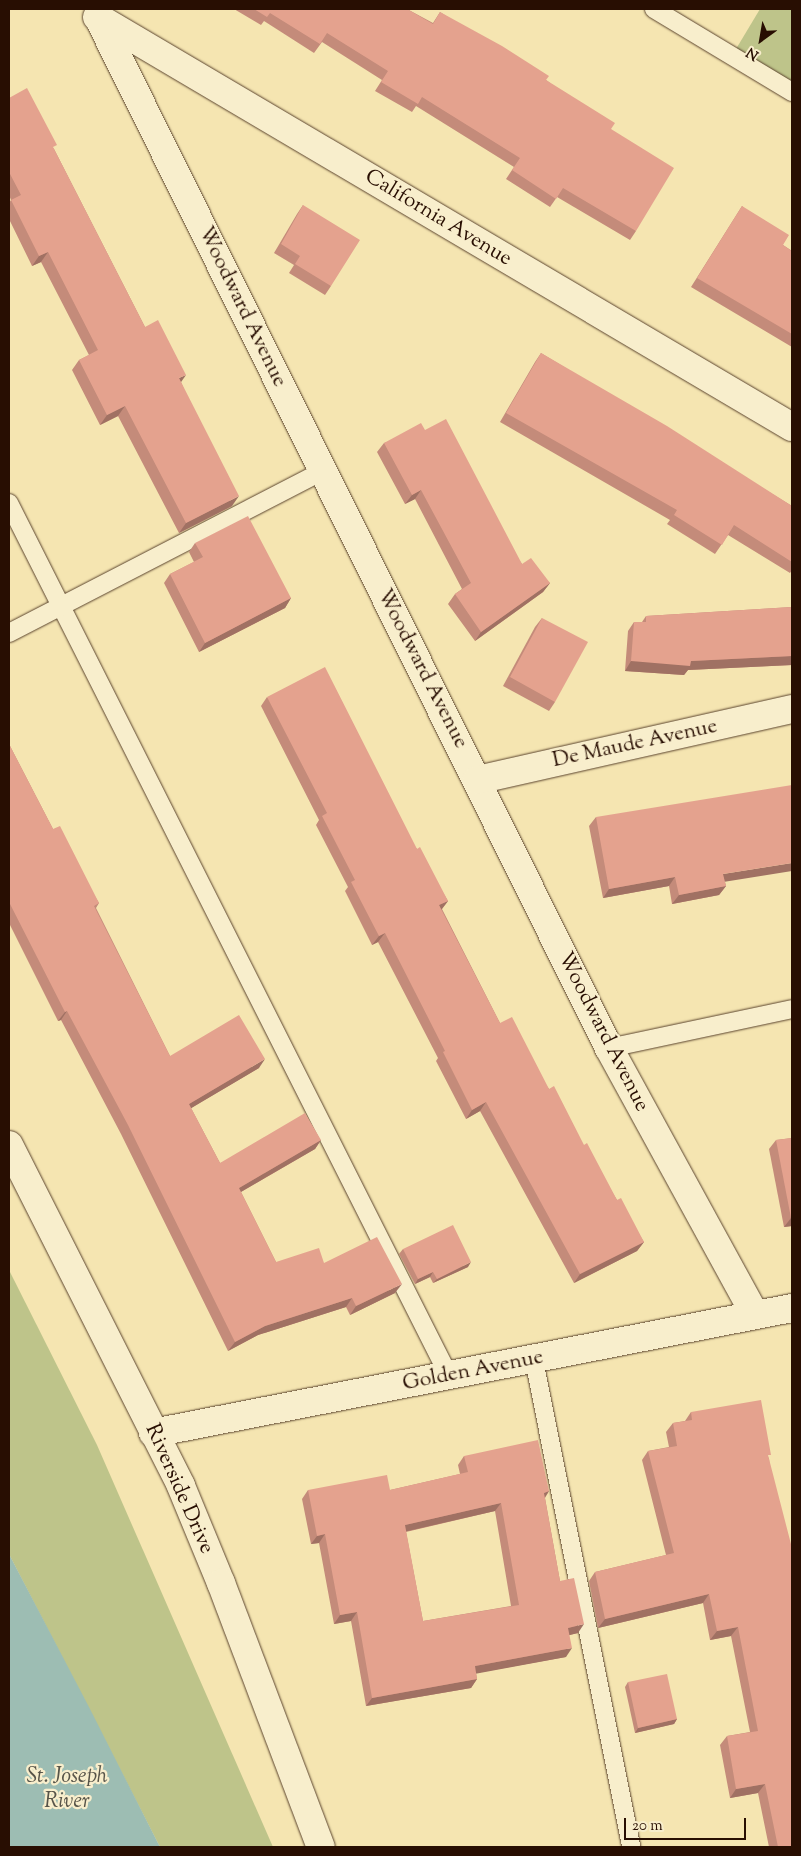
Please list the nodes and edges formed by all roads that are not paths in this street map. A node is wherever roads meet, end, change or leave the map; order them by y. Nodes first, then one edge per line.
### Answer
1 (654, 9) edge
2 (91, 14) edge
3 (792, 92) edge
4 (792, 428) edge
5 (323, 471) junction
6 (9, 503) edge
7 (61, 606) junction
8 (9, 633) edge
9 (792, 709) edge
10 (477, 780) junction
11 (792, 1009) edge
12 (609, 1048) junction
13 (9, 1145) edge
14 (792, 1308) edge
15 (755, 1315) junction
16 (534, 1360) junction
17 (450, 1376) junction
18 (153, 1432) junction
19 (320, 1847) edge
20 (631, 1847) edge

1 - 3 lane
2 - 4 street, California Avenue
2 - 5 street, Woodward Avenue
5 - 7 lane
5 - 10 street, Woodward Avenue
6 - 7 lane
7 - 8 lane
7 - 17 lane
9 - 10 street, De Maude Avenue
10 - 12 street, Woodward Avenue
11 - 12 lane
12 - 15 street, Woodward Avenue
13 - 18 street, Riverside Drive
14 - 15 street, Golden Avenue
15 - 16 street, Golden Avenue
16 - 17 street, Golden Avenue
16 - 20 lane
17 - 18 street, Golden Avenue
18 - 19 street, Riverside Drive

